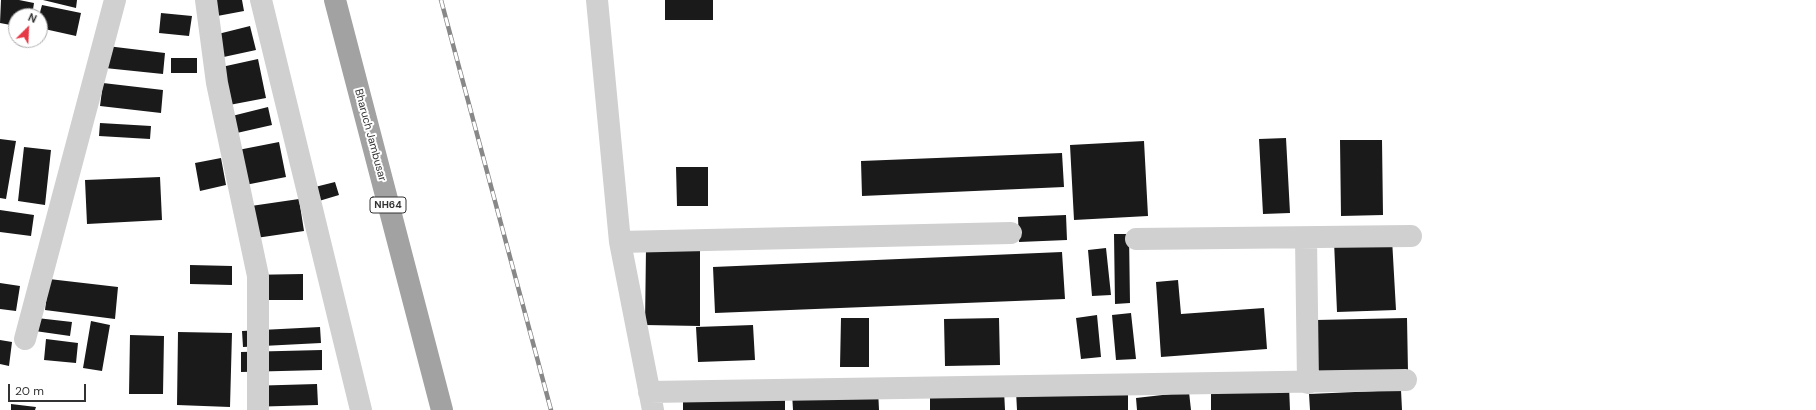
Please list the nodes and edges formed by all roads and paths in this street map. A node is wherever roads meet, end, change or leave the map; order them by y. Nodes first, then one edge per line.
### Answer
1 (115, 0) edge
2 (206, 0) edge
3 (261, 0) edge
4 (335, 0) edge
5 (597, 0) edge
6 (1011, 233) dead end
7 (1411, 236) dead end
8 (1306, 238) junction
9 (1136, 239) dead end
10 (620, 242) junction
11 (25, 339) dead end
12 (1406, 380) dead end
13 (1308, 383) junction
14 (651, 401) edge
15 (258, 410) edge
16 (361, 410) edge
17 (442, 410) edge

1 - 11 street
2 - 15 street
3 - 16 street
4 - 17 highway, Bharuch Jambusar / NH64
5 - 10 street
6 - 10 street
7 - 8 street
8 - 9 street
8 - 13 street
10 - 14 street
12 - 13 street
13 - 14 street

